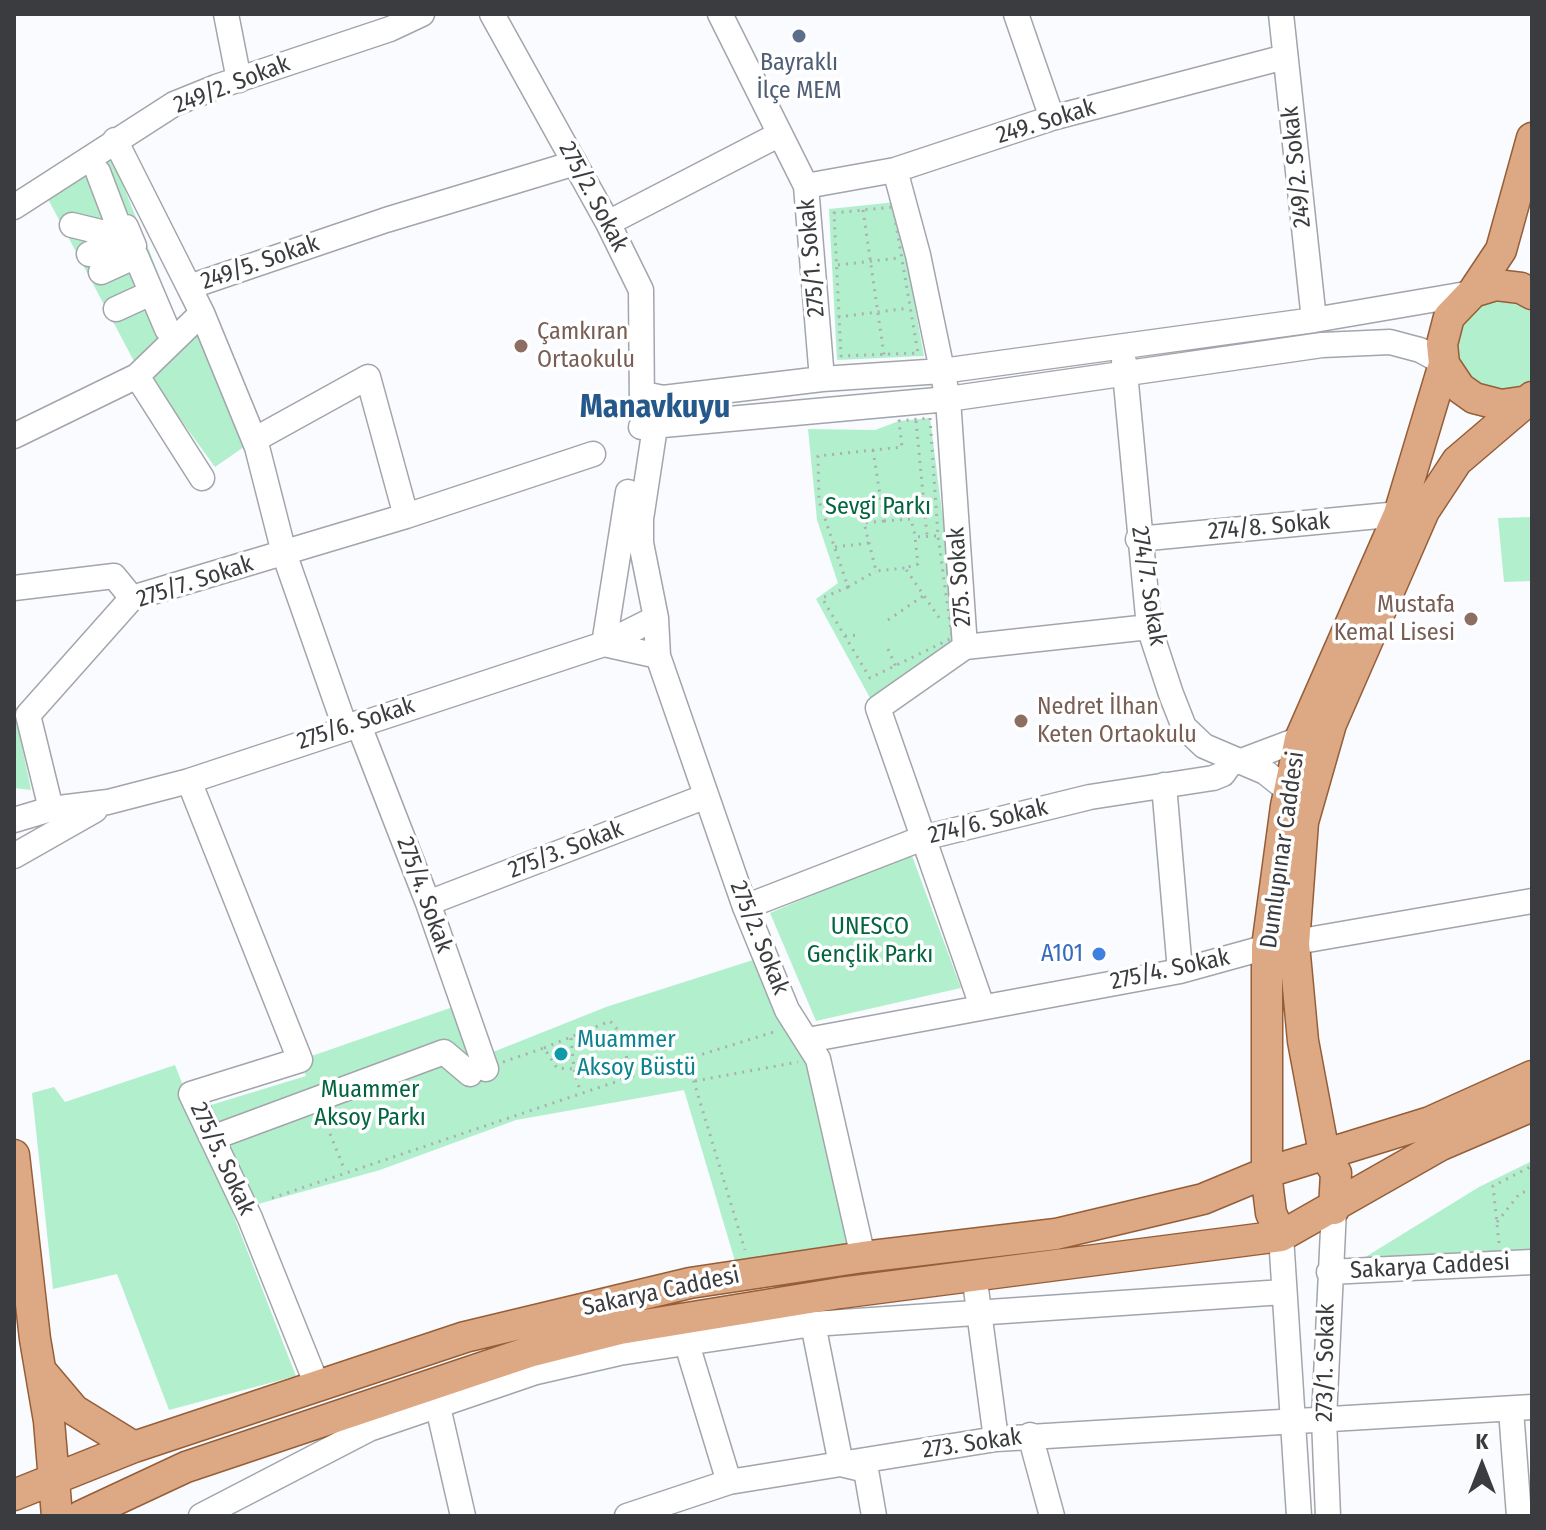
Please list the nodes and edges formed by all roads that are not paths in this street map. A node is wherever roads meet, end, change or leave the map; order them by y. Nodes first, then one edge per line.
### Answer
1 (226, 14) edge
2 (422, 14) edge
3 (492, 14) edge
4 (720, 14) edge
5 (1016, 14) edge
6 (1281, 14) edge
7 (388, 22) edge
8 (1285, 57) junction
9 (239, 80) junction
10 (1052, 118) junction
11 (780, 134) junction
12 (1532, 138) edge
13 (115, 140) junction
14 (575, 163) junction
15 (895, 170) junction
16 (98, 172) dead end
17 (806, 186) junction
18 (14, 207) edge
19 (608, 223) junction
20 (72, 225) dead end
21 (124, 240) junction
22 (95, 263) dead end
23 (150, 284) junction
24 (189, 287) junction
25 (1472, 292) junction
26 (1532, 294) edge
27 (116, 309) dead end
28 (202, 313) junction
29 (1314, 320) junction
30 (167, 329) dead end
31 (1123, 348) junction
32 (1444, 364) junction
33 (942, 371) junction
34 (1125, 375) junction
35 (137, 376) junction
36 (822, 379) junction
37 (644, 394) junction
38 (1531, 398) edge
39 (948, 399) junction
40 (647, 427) junction
41 (14, 436) edge
42 (254, 440) junction
43 (593, 454) dead end
44 (202, 478) dead end
45 (1399, 514) junction
46 (406, 516) junction
47 (1138, 539) junction
48 (284, 553) junction
49 (14, 588) edge
50 (132, 598) junction
51 (656, 618) junction
52 (1149, 627) junction
53 (961, 641) junction
54 (604, 644) junction
55 (658, 656) junction
56 (352, 725) junction
57 (1300, 739) junction
58 (1236, 762) junction
59 (189, 781) junction
60 (1164, 785) junction
61 (1289, 791) junction
62 (704, 797) junction
63 (108, 802) junction
64 (51, 809) junction
65 (14, 820) edge
66 (923, 838) junction
67 (14, 856) edge
68 (1532, 901) edge
69 (428, 903) junction
70 (745, 907) junction
71 (1280, 946) junction
72 (1180, 971) junction
73 (982, 1006) junction
74 (807, 1041) junction
75 (1532, 1076) edge
76 (1532, 1106) edge
77 (212, 1138) junction
78 (1324, 1153) junction
79 (14, 1155) edge
80 (1268, 1172) junction
81 (1334, 1209) junction
82 (1281, 1236) junction
83 (863, 1257) junction
84 (1532, 1262) edge
85 (1329, 1272) junction
86 (974, 1274) junction
87 (1283, 1292) junction
88 (979, 1310) junction
89 (813, 1324) junction
90 (686, 1341) junction
91 (532, 1362) junction
92 (40, 1371) junction
93 (317, 1385) junction
94 (438, 1407) junction
95 (1521, 1409) edge
96 (1324, 1419) junction
97 (1291, 1422) junction
98 (1030, 1435) junction
99 (996, 1439) junction
100 (134, 1447) junction
101 (841, 1464) junction
102 (56, 1477) junction
103 (729, 1482) junction
104 (14, 1495) edge
105 (680, 1508) edge
106 (213, 1514) edge
107 (57, 1516) edge
108 (81, 1516) edge
109 (463, 1516) edge
110 (627, 1516) edge
111 (874, 1516) edge
112 (1052, 1516) edge
113 (1299, 1516) edge
114 (1328, 1516) edge
115 (1519, 1516) edge

1 - 9 street
2 - 7 street, 249/2. Sokak
3 - 14 street, 275/2. Sokak
4 - 11 street, 275/1. Sokak
5 - 10 street
6 - 8 street, 249/2. Sokak
7 - 9 street, 249/2. Sokak
8 - 10 street, 249. Sokak
8 - 29 street, 249/2. Sokak
9 - 13 street, 249/2. Sokak
10 - 15 street, 249. Sokak
11 - 17 street, 275/1. Sokak
11 - 19 street
12 - 25 main road
13 - 18 street, 249/2. Sokak
13 - 24 street
14 - 19 street, 275/2. Sokak
14 - 24 street, 249/5. Sokak
15 - 17 street, 249. Sokak
15 - 33 street, 275. Sokak
16 - 21 street
17 - 36 street, 275/1. Sokak
19 - 37 street, 275/2. Sokak
20 - 21 street
21 - 22 street
21 - 23 street
23 - 27 street
23 - 30 street
24 - 28 street, 249/5. Sokak
25 - 26 main road
25 - 29 street
25 - 32 main road, Dumlupınar Caddesi
28 - 35 street, 249/5. Sokak
28 - 42 street, 275/4. Sokak
29 - 31 street
31 - 33 street
31 - 34 street, 274/7. Sokak
32 - 34 street
32 - 38 main road
32 - 45 main road, Dumlupınar Caddesi
33 - 36 street
33 - 39 street, 275. Sokak
34 - 39 street
34 - 47 street, 274/7. Sokak
35 - 41 street, 249/5. Sokak
35 - 44 street
36 - 37 street
37 - 40 street, 275/2. Sokak
38 - 71 main road, Dumlupınar Caddesi
39 - 40 street
39 - 53 street, 275. Sokak
40 - 51 street, 275/2. Sokak
40 - 54 street, 275/2. Sokak
42 - 46 street
42 - 48 street, 275/4. Sokak
43 - 46 street, 275/7. Sokak
45 - 47 street, 274/8. Sokak
45 - 57 main road, Dumlupınar Caddesi
46 - 48 street, 275/7. Sokak
47 - 52 street, 274/7. Sokak
48 - 50 street, 275/7. Sokak
48 - 56 street, 275/4. Sokak
49 - 50 street
50 - 64 street, 275/7. Sokak
51 - 54 street
51 - 55 street, 275/2. Sokak
52 - 53 street, 275. Sokak
52 - 58 street, 274/7. Sokak
53 - 66 street
54 - 55 street
54 - 56 street, 275/6. Sokak
55 - 62 street, 275/2. Sokak
56 - 59 street, 275/6. Sokak
56 - 69 street, 275/4. Sokak
57 - 58 street
57 - 61 main road, Dumlupınar Caddesi
58 - 60 street, 274/6. Sokak
58 - 61 street, 274/7. Sokak
59 - 63 street, 275/6. Sokak
59 - 77 street, 275/5. Sokak
60 - 66 street, 274/6. Sokak
60 - 72 street
61 - 71 main road, Dumlupınar Caddesi
62 - 69 street, 275/3. Sokak
62 - 70 street, 275/2. Sokak
63 - 64 street, 275/6. Sokak
63 - 67 street, 275/6. Sokak
64 - 65 street, 275/6. Sokak
66 - 70 street, 274/6. Sokak
66 - 73 street
68 - 71 street, 275/4. Sokak
69 - 77 street, 275/4. Sokak
70 - 74 street, 275/2. Sokak
71 - 72 street, 275/4. Sokak
71 - 78 main road, Dumlupınar Caddesi
71 - 80 main road, Dumlupınar Caddesi
72 - 73 street, 275/4. Sokak
73 - 74 street, 275/4. Sokak
74 - 83 street, 275/2. Sokak
75 - 78 main road, Sakarya Caddesi
76 - 81 main road, Sakarya Caddesi
77 - 93 street, 275/5. Sokak
78 - 80 main road, Sakarya Caddesi
78 - 81 main road, Dumlupınar Caddesi
79 - 92 main road
80 - 82 main road, Dumlupınar Caddesi
80 - 83 main road, Sakarya Caddesi
81 - 82 main road, Sakarya Caddesi
81 - 85 street, 273/1. Sokak
82 - 86 main road, Sakarya Caddesi
82 - 87 street, 273/1. Sokak
83 - 93 main road, Sakarya Caddesi
84 - 85 street, Sakarya Caddesi
85 - 96 street, 273/1. Sokak
86 - 88 street
86 - 91 main road, Sakarya Caddesi
87 - 88 street
87 - 97 street, 273/1. Sokak
88 - 89 street
88 - 99 street
89 - 90 street
89 - 101 street
90 - 91 street
90 - 103 street
91 - 94 street
91 - 108 main road, Sakarya Caddesi
92 - 100 main road
92 - 102 main road
93 - 100 main road, Sakarya Caddesi
94 - 106 street
94 - 109 street
95 - 96 street, 273. Sokak
95 - 115 street
96 - 97 street, 273. Sokak
96 - 114 street, 273/1. Sokak
97 - 98 street, 273. Sokak
97 - 113 street, 273/1. Sokak
98 - 99 street, 273. Sokak
98 - 112 street
99 - 101 street, 273. Sokak
100 - 102 main road, Sakarya Caddesi
101 - 103 street, 273. Sokak
101 - 111 street
102 - 104 main road, Sakarya Caddesi
102 - 107 main road
103 - 105 street, 273. Sokak
105 - 110 street, 273. Sokak

